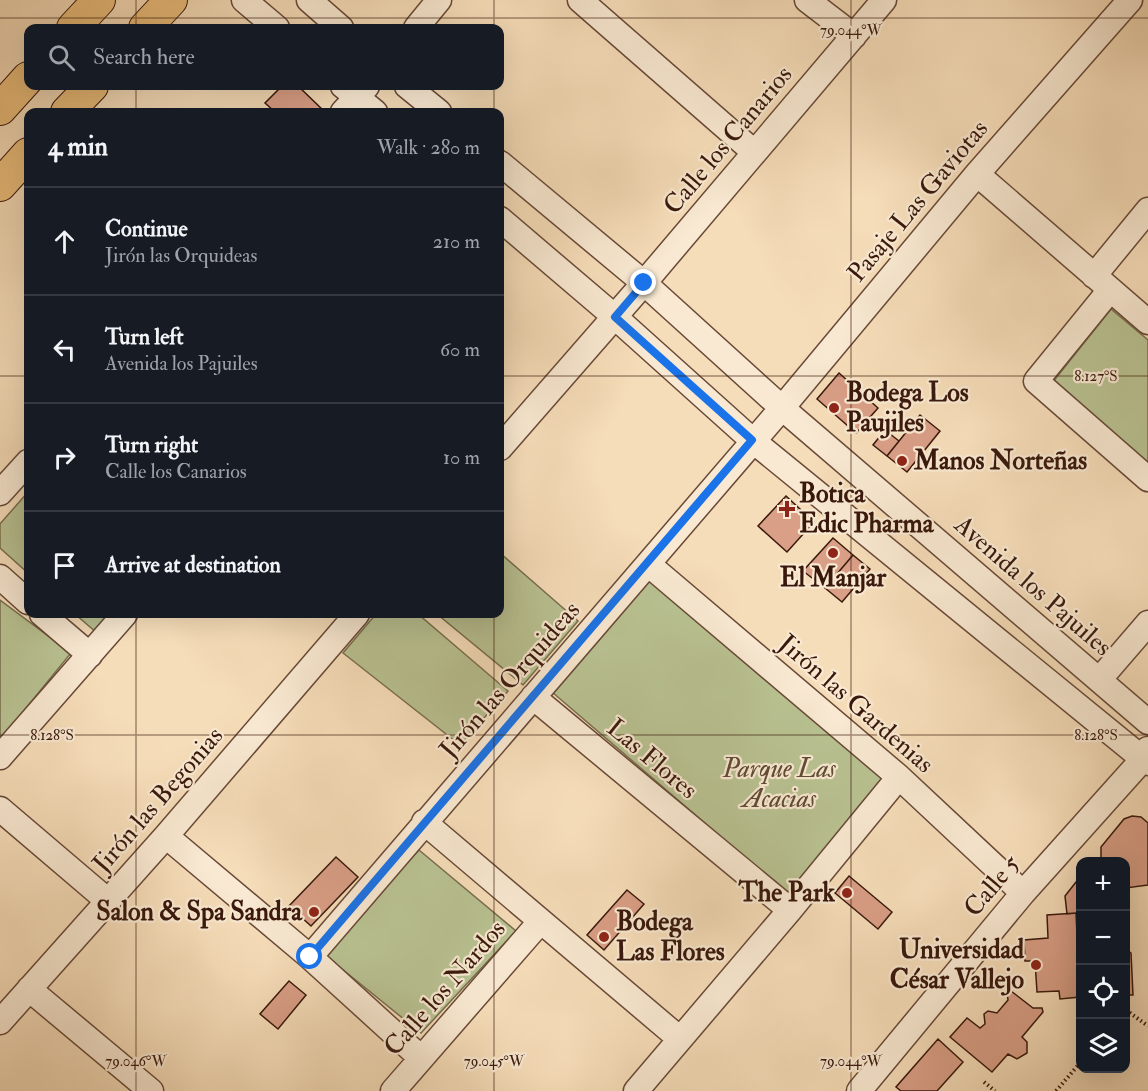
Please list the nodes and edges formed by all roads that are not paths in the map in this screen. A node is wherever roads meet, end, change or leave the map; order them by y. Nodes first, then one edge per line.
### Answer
1 (99, 0) edge
2 (171, 0) edge
3 (244, 0) edge
4 (309, 0) edge
5 (440, 0) edge
6 (580, 0) edge
7 (807, 0) edge
8 (884, 0) edge
9 (1130, 0) edge
10 (77, 24) edge
11 (149, 24) edge
12 (272, 24) edge
13 (336, 24) edge
14 (419, 24) edge
15 (854, 36) junction
16 (24, 82) edge
17 (88, 90) edge
18 (412, 90) edge
19 (352, 95) edge
20 (71, 108) edge
21 (370, 108) edge
22 (434, 108) edge
23 (0, 109) edge
24 (754, 152) junction
25 (24, 158) edge
26 (504, 166) edge
27 (977, 174) junction
28 (2, 180) edge
29 (1148, 210) edge
30 (504, 222) edge
31 (644, 283) junction
32 (1102, 283) junction
33 (615, 317) junction
34 (1148, 322) edge
35 (782, 408) junction
36 (752, 440) junction
37 (504, 443) edge
38 (24, 466) edge
39 (1148, 479) edge
40 (0, 493) edge
41 (648, 564) junction
42 (0, 577) edge
43 (24, 598) edge
44 (47, 618) edge
45 (122, 618) edge
46 (354, 618) edge
47 (1148, 623) edge
48 (90, 655) junction
49 (1099, 680) junction
50 (533, 697) junction
51 (1148, 722) edge
52 (0, 757) edge
53 (1146, 757) edge
54 (899, 777) junction
55 (0, 809) edge
56 (424, 822) junction
57 (166, 836) junction
58 (1023, 893) junction
59 (108, 901) junction
60 (790, 910) junction
61 (540, 922) junction
62 (310, 957) junction
63 (29, 989) junction
64 (0, 1022) edge
65 (680, 1039) junction
66 (422, 1058) junction
67 (151, 1091) edge
68 (393, 1091) edge
69 (636, 1091) edge
70 (859, 1091) edge

1 - 10 main road
2 - 11 main road
3 - 12 street
4 - 13 street
5 - 14 street
6 - 24 street
7 - 15 street
8 - 15 street, Calle los Canarios
9 - 27 street, Pasaje Las Gaviotas
15 - 24 street, Calle los Canarios
16 - 23 main road
17 - 20 main road
18 - 22 street
19 - 21 street
24 - 31 street, Calle los Canarios
25 - 28 main road
26 - 31 street, Avenida los Pajuiles
27 - 32 street
27 - 35 street, Pasaje Las Gaviotas
29 - 32 street
30 - 33 street
31 - 33 street, Calle los Canarios
31 - 35 street, Avenida los Pajuiles
32 - 34 street
32 - 39 street
33 - 36 street
33 - 37 street
35 - 36 street, Pasaje Las Gaviotas
35 - 49 street, Avenida los Pajuiles
36 - 41 street, Jirón las Orquideas
36 - 53 street
38 - 40 street
41 - 50 street, Jirón las Orquideas
41 - 54 street, Jirón las Gardenias
42 - 43 street
44 - 48 street
45 - 48 street
46 - 57 street, Jirón las Begonias
47 - 49 street
48 - 52 street
49 - 51 street, Avenida los Pajuiles
50 - 56 street, Jirón las Orquideas
50 - 60 street, Las Flores
53 - 58 street, Calle 5
54 - 58 street, Jirón las Gardenias
54 - 60 street
55 - 59 street
56 - 61 street, Calle los Nardos
56 - 62 street, Jirón las Orquideas
57 - 59 street, Jirón las Begonias
57 - 62 street
58 - 70 street, Calle 5
59 - 63 street, Jirón las Begonias
60 - 65 street
61 - 65 street, Calle los Nardos
61 - 66 street, Calle los Nardos
62 - 66 street
63 - 64 street, Jirón las Begonias
63 - 67 street
65 - 69 street
66 - 68 street, Calle los Nardos

